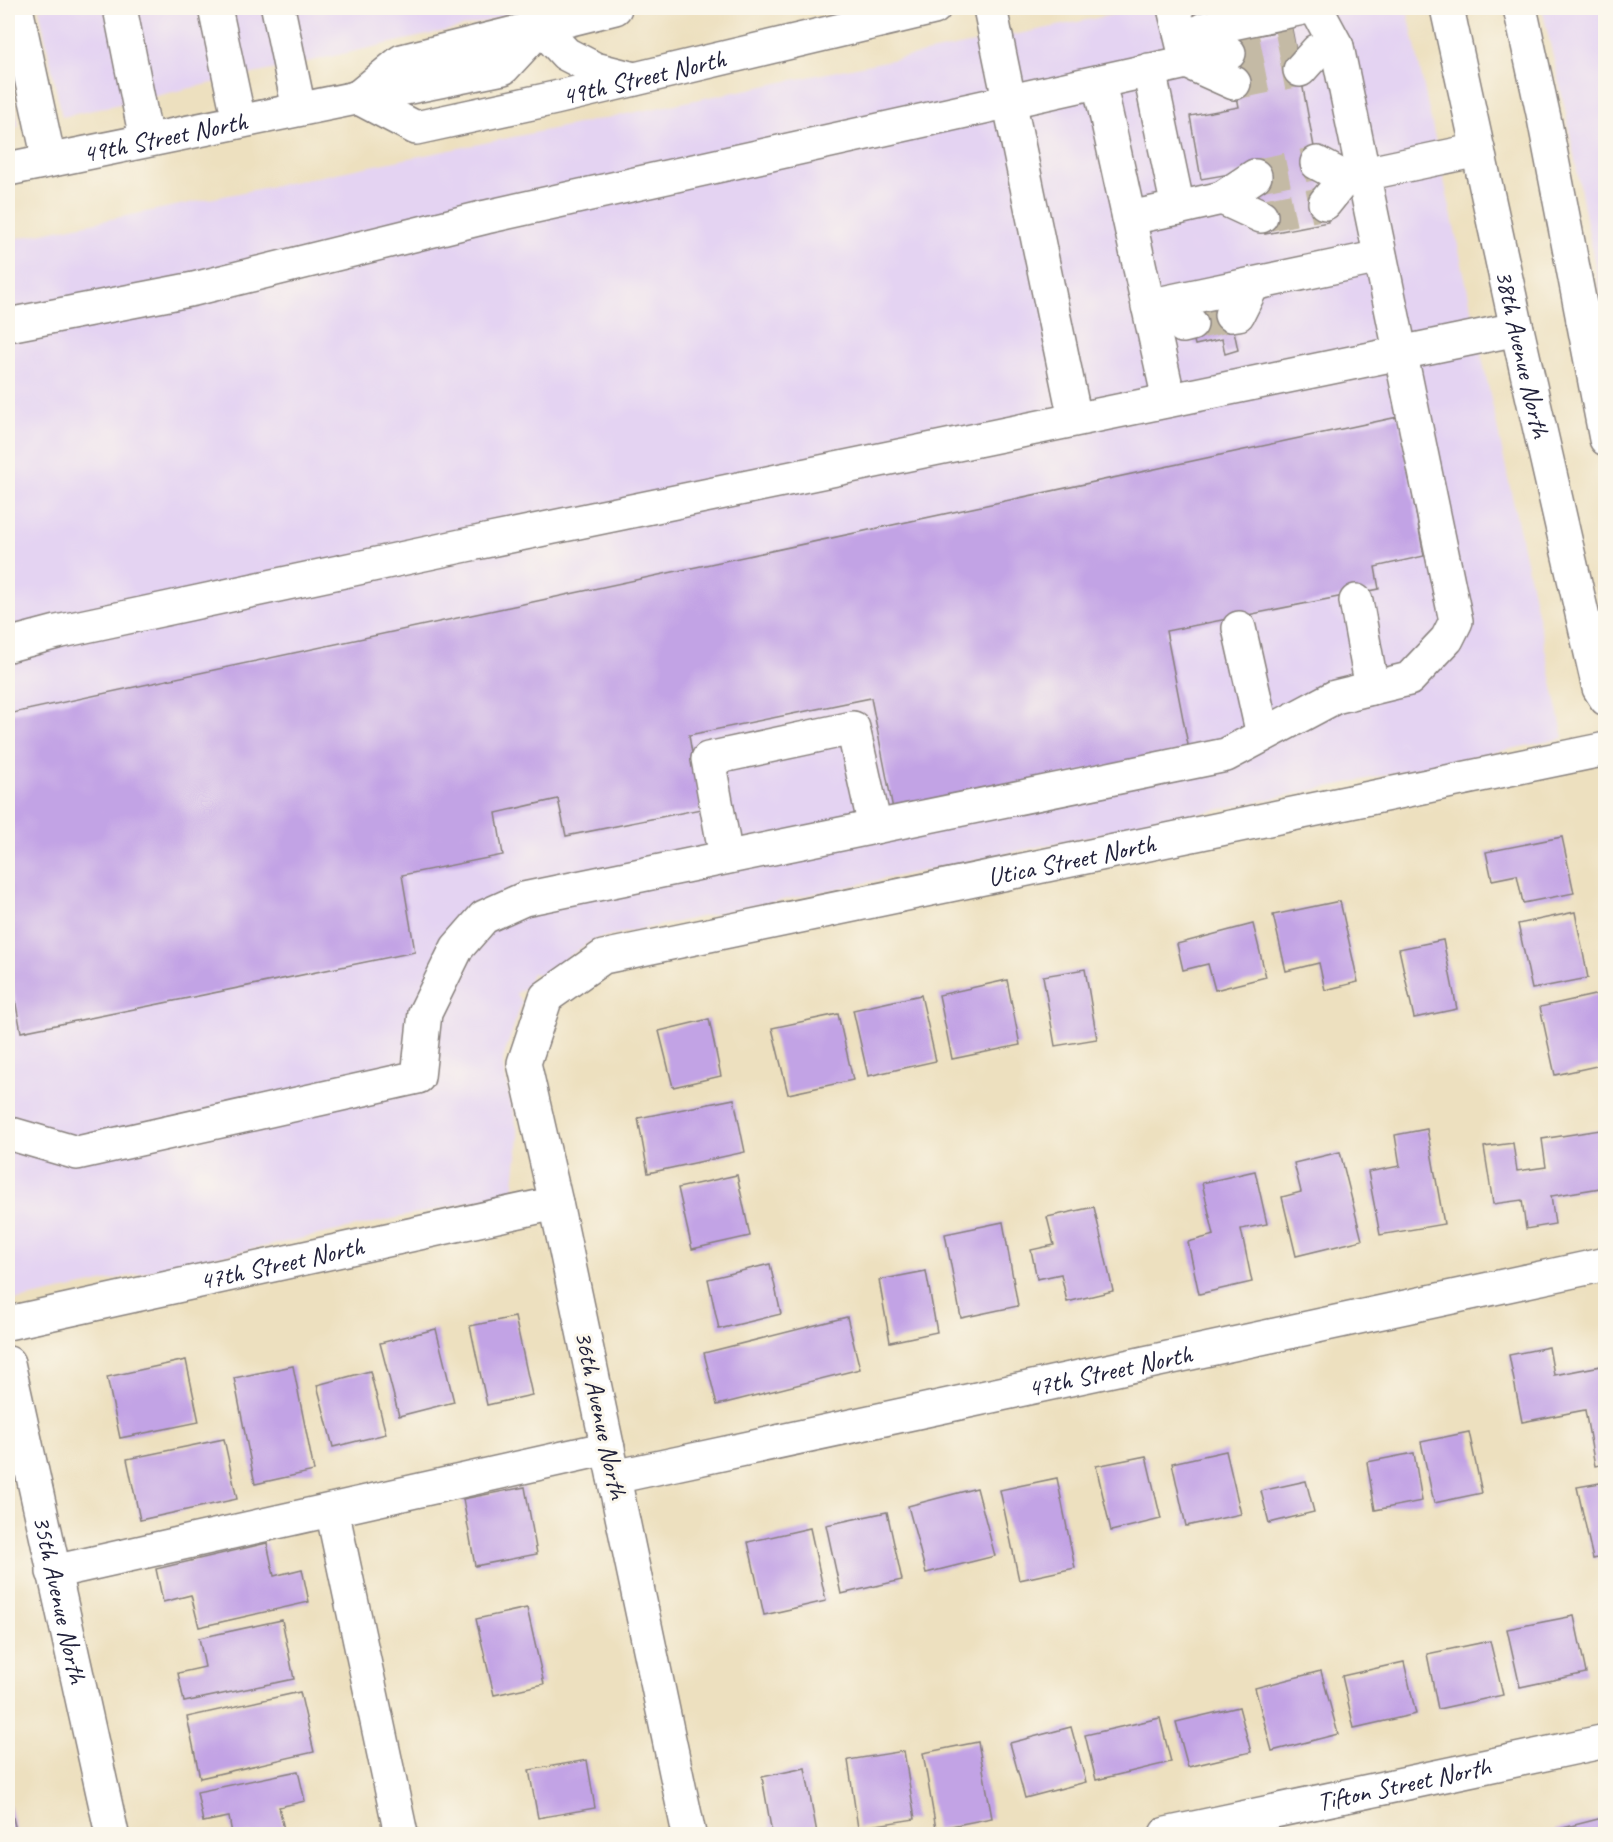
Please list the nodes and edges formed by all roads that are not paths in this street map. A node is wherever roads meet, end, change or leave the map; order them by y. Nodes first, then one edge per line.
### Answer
1 (16, 8) edge
2 (120, 8) edge
3 (215, 8) edge
4 (278, 8) edge
5 (615, 8) edge
6 (934, 8) edge
7 (990, 8) edge
8 (1174, 8) edge
9 (1304, 8) edge
10 (1316, 8) edge
11 (1447, 8) edge
12 (1520, 8) edge
13 (539, 17) edge
14 (1187, 62) junction
15 (1232, 68) tunnel mouth
16 (1149, 70) junction
17 (634, 79) junction
18 (1099, 82) junction
19 (357, 97) junction
20 (1008, 101) junction
21 (299, 109) junction
22 (239, 121) junction
23 (146, 139) junction
24 (1478, 150) junction
25 (49, 160) junction
26 (8, 169) edge
27 (1342, 172) junction
28 (1255, 176) tunnel mouth
29 (1222, 198) junction
30 (1325, 203) dead end
31 (1178, 208) junction
32 (1261, 216) tunnel mouth
33 (1129, 218) junction
34 (1380, 257) junction
35 (1253, 284) junction
36 (1154, 305) junction
37 (1231, 315) tunnel mouth
38 (1594, 319) edge
39 (1191, 324) tunnel mouth
40 (8, 325) edge
41 (1517, 329) junction
42 (1400, 352) junction
43 (1169, 400) junction
44 (1076, 419) junction
45 (1605, 439) edge
46 (1356, 601) dead end
47 (1239, 628) dead end
48 (8, 645) edge
49 (1372, 688) junction
50 (1605, 699) edge
51 (1263, 735) junction
52 (1605, 749) edge
53 (875, 827) junction
54 (726, 857) junction
55 (546, 997) joint
56 (8, 1133) edge
57 (556, 1203) junction
58 (1605, 1264) edge
59 (8, 1323) edge
60 (8, 1363) edge
61 (611, 1463) junction
62 (332, 1510) junction
63 (53, 1572) junction
64 (1605, 1741) edge
65 (112, 1834) edge
66 (401, 1834) edge
67 (689, 1834) edge
68 (1166, 1834) edge

1 - 25 street
2 - 23 street
3 - 22 street
4 - 21 street
5 - 13 street, 49th Street North
6 - 17 street, 49th Street North
7 - 20 street
8 - 14 street
9 - 14 street
10 - 27 street
11 - 24 street, 38th Avenue North
12 - 38 street
13 - 17 street
13 - 19 street, 49th Street North
14 - 15 street
14 - 16 street
16 - 18 street
16 - 31 street
17 - 19 street, 49th Street North
18 - 20 street
18 - 33 street
19 - 21 street, 49th Street North
20 - 40 street
20 - 44 street
21 - 22 street, 49th Street North
22 - 23 street, 49th Street North
23 - 25 street, 49th Street North
24 - 27 street
24 - 41 street, 38th Avenue North
25 - 26 street, 49th Street North
27 - 30 street
27 - 34 street
28 - 29 street
29 - 31 street
29 - 32 street
31 - 33 street
33 - 36 street
34 - 35 street
34 - 42 street
35 - 36 street
35 - 37 street
36 - 39 street
36 - 43 street
38 - 45 street
41 - 42 street
41 - 50 street, 38th Avenue North
42 - 43 street
42 - 49 street
43 - 44 street
44 - 48 street
46 - 49 street
47 - 51 street
49 - 51 street
51 - 53 street
52 - 55 street, Utica Street North
53 - 54 street
53 - 54 street
54 - 56 street
55 - 57 street, 36th Avenue North
57 - 59 street, 47th Street North
57 - 61 street, 36th Avenue North
58 - 61 street, 47th Street North
60 - 63 street, 35th Avenue North
61 - 62 street, 47th Street North
61 - 67 street, 36th Avenue North
62 - 63 street, 47th Street North
62 - 66 street
63 - 65 street, 35th Avenue North
64 - 68 street, Tifton Street North

